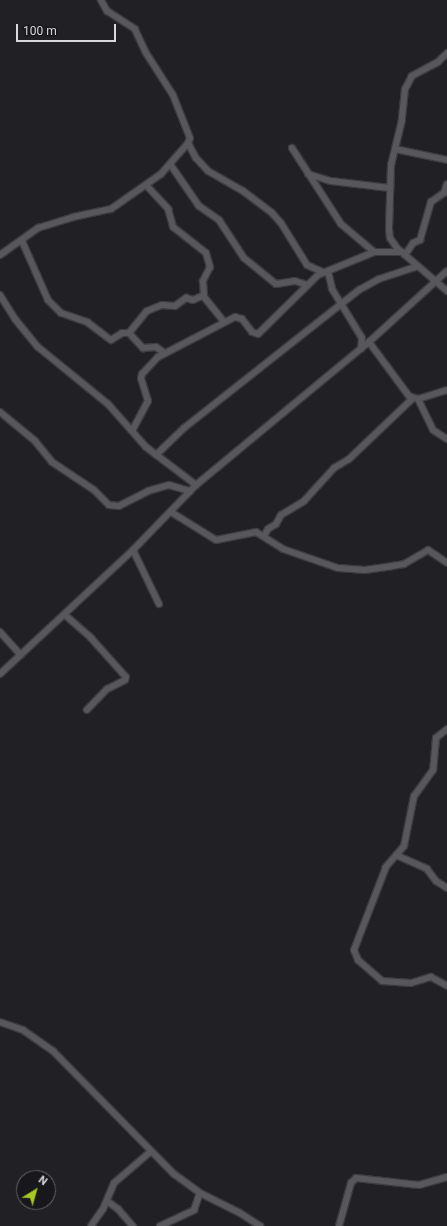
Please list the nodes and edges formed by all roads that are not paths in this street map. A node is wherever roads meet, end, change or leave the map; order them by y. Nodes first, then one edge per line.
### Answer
1 (101, 0) edge
2 (447, 53) edge
3 (188, 143) junction
4 (292, 148) dead end
5 (394, 148) junction
6 (447, 160) edge
7 (170, 164) junction
8 (308, 174) junction
9 (447, 184) edge
10 (146, 185) junction
11 (390, 188) junction
12 (22, 240) junction
13 (374, 252) junction
14 (403, 253) junction
15 (0, 255) edge
16 (418, 266) junction
17 (326, 271) junction
18 (447, 271) edge
19 (436, 280) junction
20 (307, 285) junction
21 (447, 291) edge
22 (0, 295) edge
23 (204, 295) junction
24 (342, 304) junction
25 (224, 322) junction
26 (129, 333) junction
27 (369, 342) junction
28 (361, 349) junction
29 (165, 352) junction
30 (447, 390) edge
31 (415, 398) junction
32 (0, 412) edge
33 (132, 431) junction
34 (447, 439) edge
35 (156, 455) junction
36 (196, 485) junction
37 (190, 491) junction
38 (171, 512) junction
39 (264, 536) junction
40 (132, 550) junction
41 (447, 563) edge
42 (159, 604) dead end
43 (65, 615) junction
44 (0, 632) edge
45 (21, 655) junction
46 (0, 674) edge
47 (87, 710) dead end
48 (447, 729) edge
49 (396, 855) junction
50 (447, 888) edge
51 (447, 986) edge
52 (0, 1022) edge
53 (150, 1152) junction
54 (447, 1177) edge
55 (200, 1193) junction
56 (107, 1201) junction
57 (91, 1226) edge
58 (133, 1226) edge
59 (160, 1226) edge
60 (260, 1226) edge
61 (339, 1226) edge

1 - 3 street
2 - 5 street
3 - 7 street
3 - 17 street
4 - 8 street
5 - 6 street
5 - 11 street
7 - 10 street
7 - 20 street
8 - 11 street
8 - 13 street
9 - 14 street
10 - 12 street
10 - 23 street
11 - 14 street
12 - 15 street
12 - 26 street
13 - 14 street
13 - 17 street
14 - 16 street
16 - 19 street
16 - 24 street
17 - 20 street
17 - 24 street
18 - 19 street
19 - 21 street
19 - 27 street
20 - 25 street
22 - 33 street
23 - 25 street
23 - 26 street
24 - 28 street
24 - 35 street
25 - 29 street
26 - 29 street
27 - 28 street
27 - 31 street
28 - 36 street
29 - 33 street
30 - 31 street
31 - 34 street
31 - 39 street
32 - 37 street
33 - 35 street
35 - 36 street
36 - 37 street
37 - 38 street
38 - 39 street
38 - 40 street
39 - 41 street
40 - 42 street
40 - 43 street
43 - 45 street
43 - 47 street
44 - 45 street
45 - 46 street
48 - 49 street
49 - 50 street
49 - 51 street
52 - 53 street
53 - 55 street
53 - 56 street
54 - 61 street
55 - 59 street
55 - 60 street
56 - 57 street
56 - 58 street

